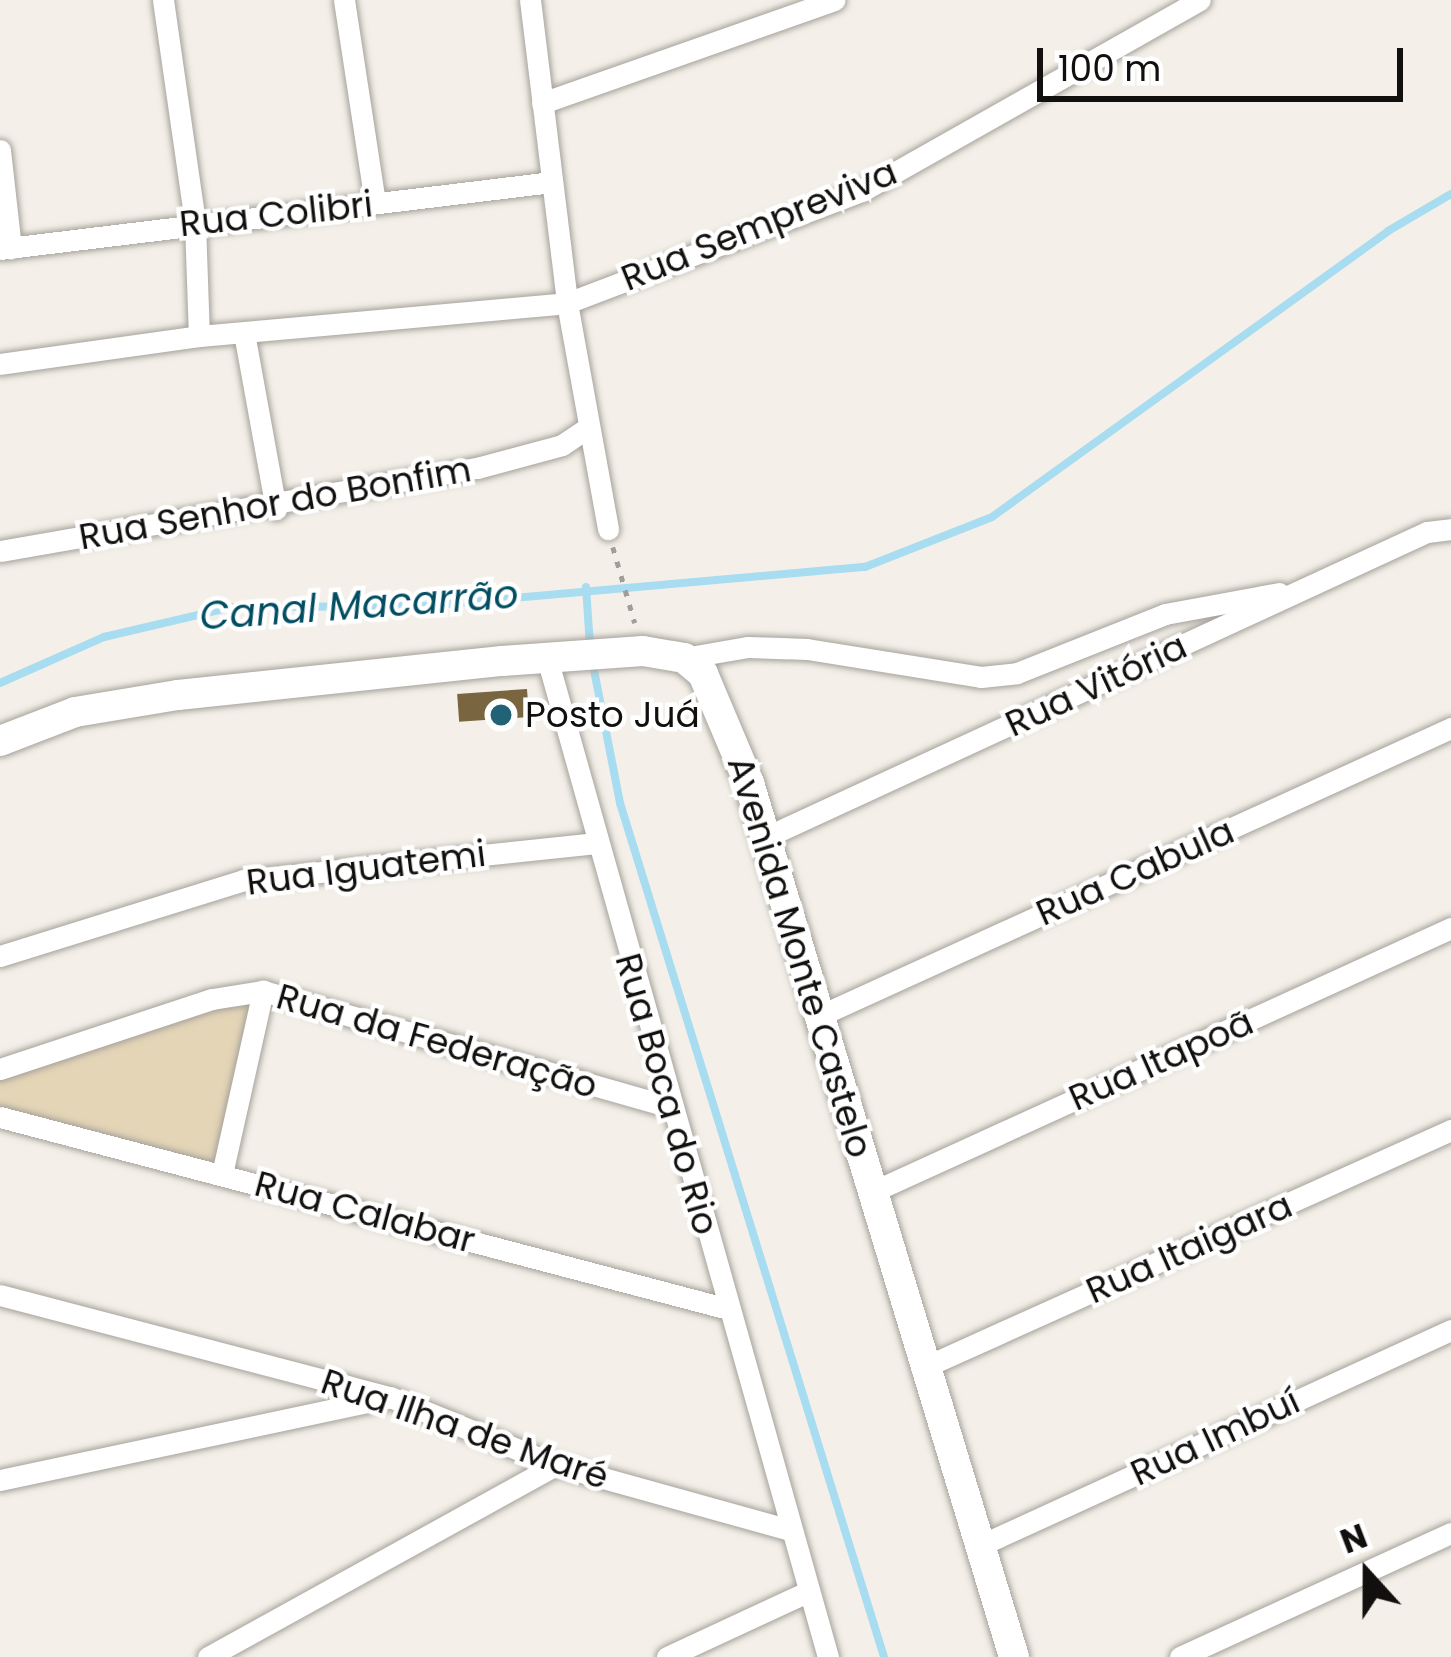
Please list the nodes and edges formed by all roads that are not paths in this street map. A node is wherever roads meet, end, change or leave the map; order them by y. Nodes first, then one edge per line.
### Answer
1 (163, 0) edge
2 (344, 0) edge
3 (530, 0) edge
4 (834, 0) edge
5 (1200, 0) edge
6 (542, 103) junction
7 (0, 150) edge
8 (552, 182) junction
9 (375, 203) junction
10 (195, 223) junction
11 (5, 249) edge
12 (567, 303) junction
13 (244, 333) junction
14 (199, 336) junction
15 (0, 364) edge
16 (590, 428) junction
17 (276, 508) junction
18 (608, 529) dead end
19 (1451, 529) edge
20 (0, 551) edge
21 (1303, 589) junction
22 (561, 656) junction
23 (684, 658) junction
24 (1451, 728) edge
25 (0, 742) edge
26 (764, 838) junction
27 (598, 843) junction
28 (1451, 928) edge
29 (0, 956) edge
30 (263, 992) junction
31 (820, 1016) junction
32 (0, 1070) edge
33 (667, 1106) junction
34 (0, 1117) edge
35 (1451, 1130) edge
36 (222, 1174) junction
37 (872, 1192) junction
38 (0, 1295) edge
39 (728, 1309) junction
40 (1451, 1330) edge
41 (927, 1366) junction
42 (390, 1397) junction
43 (556, 1465) junction
44 (0, 1480) edge
45 (790, 1530) junction
46 (1451, 1533) edge
47 (979, 1546) junction
48 (807, 1592) junction
49 (208, 1657) edge
50 (667, 1657) edge
51 (829, 1657) edge
52 (1014, 1657) edge
53 (1180, 1657) edge

1 - 10 street
2 - 9 street
3 - 6 street
4 - 6 street
5 - 12 street, Rua Sempreviva
6 - 8 street
7 - 11 street
8 - 9 street, Rua Colibri
8 - 12 street
9 - 10 street, Rua Colibri
10 - 11 street, Rua Colibri
10 - 14 street
12 - 13 street, Rua Sempreviva
12 - 16 street
13 - 14 street, Rua Sempreviva
13 - 17 street
14 - 15 street, Rua Sempreviva
16 - 17 street, Rua Senhor do Bonfim
16 - 18 street
17 - 20 street, Rua Senhor do Bonfim
19 - 21 street, Rua Vitória
21 - 23 street
21 - 26 street, Rua Vitória
22 - 23 street
22 - 25 street
22 - 27 street, Rua Boca do Rio
23 - 26 street, Avenida Monte Castelo
24 - 31 street, Rua Cabula
26 - 31 street, Avenida Monte Castelo
27 - 29 street, Rua Iguatemi
27 - 33 street, Rua Boca do Rio
28 - 37 street, Rua Itapoã
30 - 32 street, Rua da Federação
30 - 33 street, Rua da Federação
30 - 36 street
31 - 37 street, Avenida Monte Castelo
33 - 39 street, Rua Boca do Rio
34 - 36 street, Rua Calabar
35 - 41 street, Rua Itaigara
36 - 39 street, Rua Calabar
37 - 41 street, Avenida Monte Castelo
38 - 42 street, Rua Ilha de Maré
39 - 45 street, Rua Boca do Rio
40 - 47 street, Rua Imbuí
41 - 47 street, Avenida Monte Castelo
42 - 43 street, Rua Ilha de Maré
42 - 44 street
43 - 45 street, Rua Ilha de Maré
43 - 49 street
45 - 48 street, Rua Boca do Rio
46 - 53 street
47 - 52 street, Avenida Monte Castelo
48 - 50 street
48 - 51 street, Rua Boca do Rio

